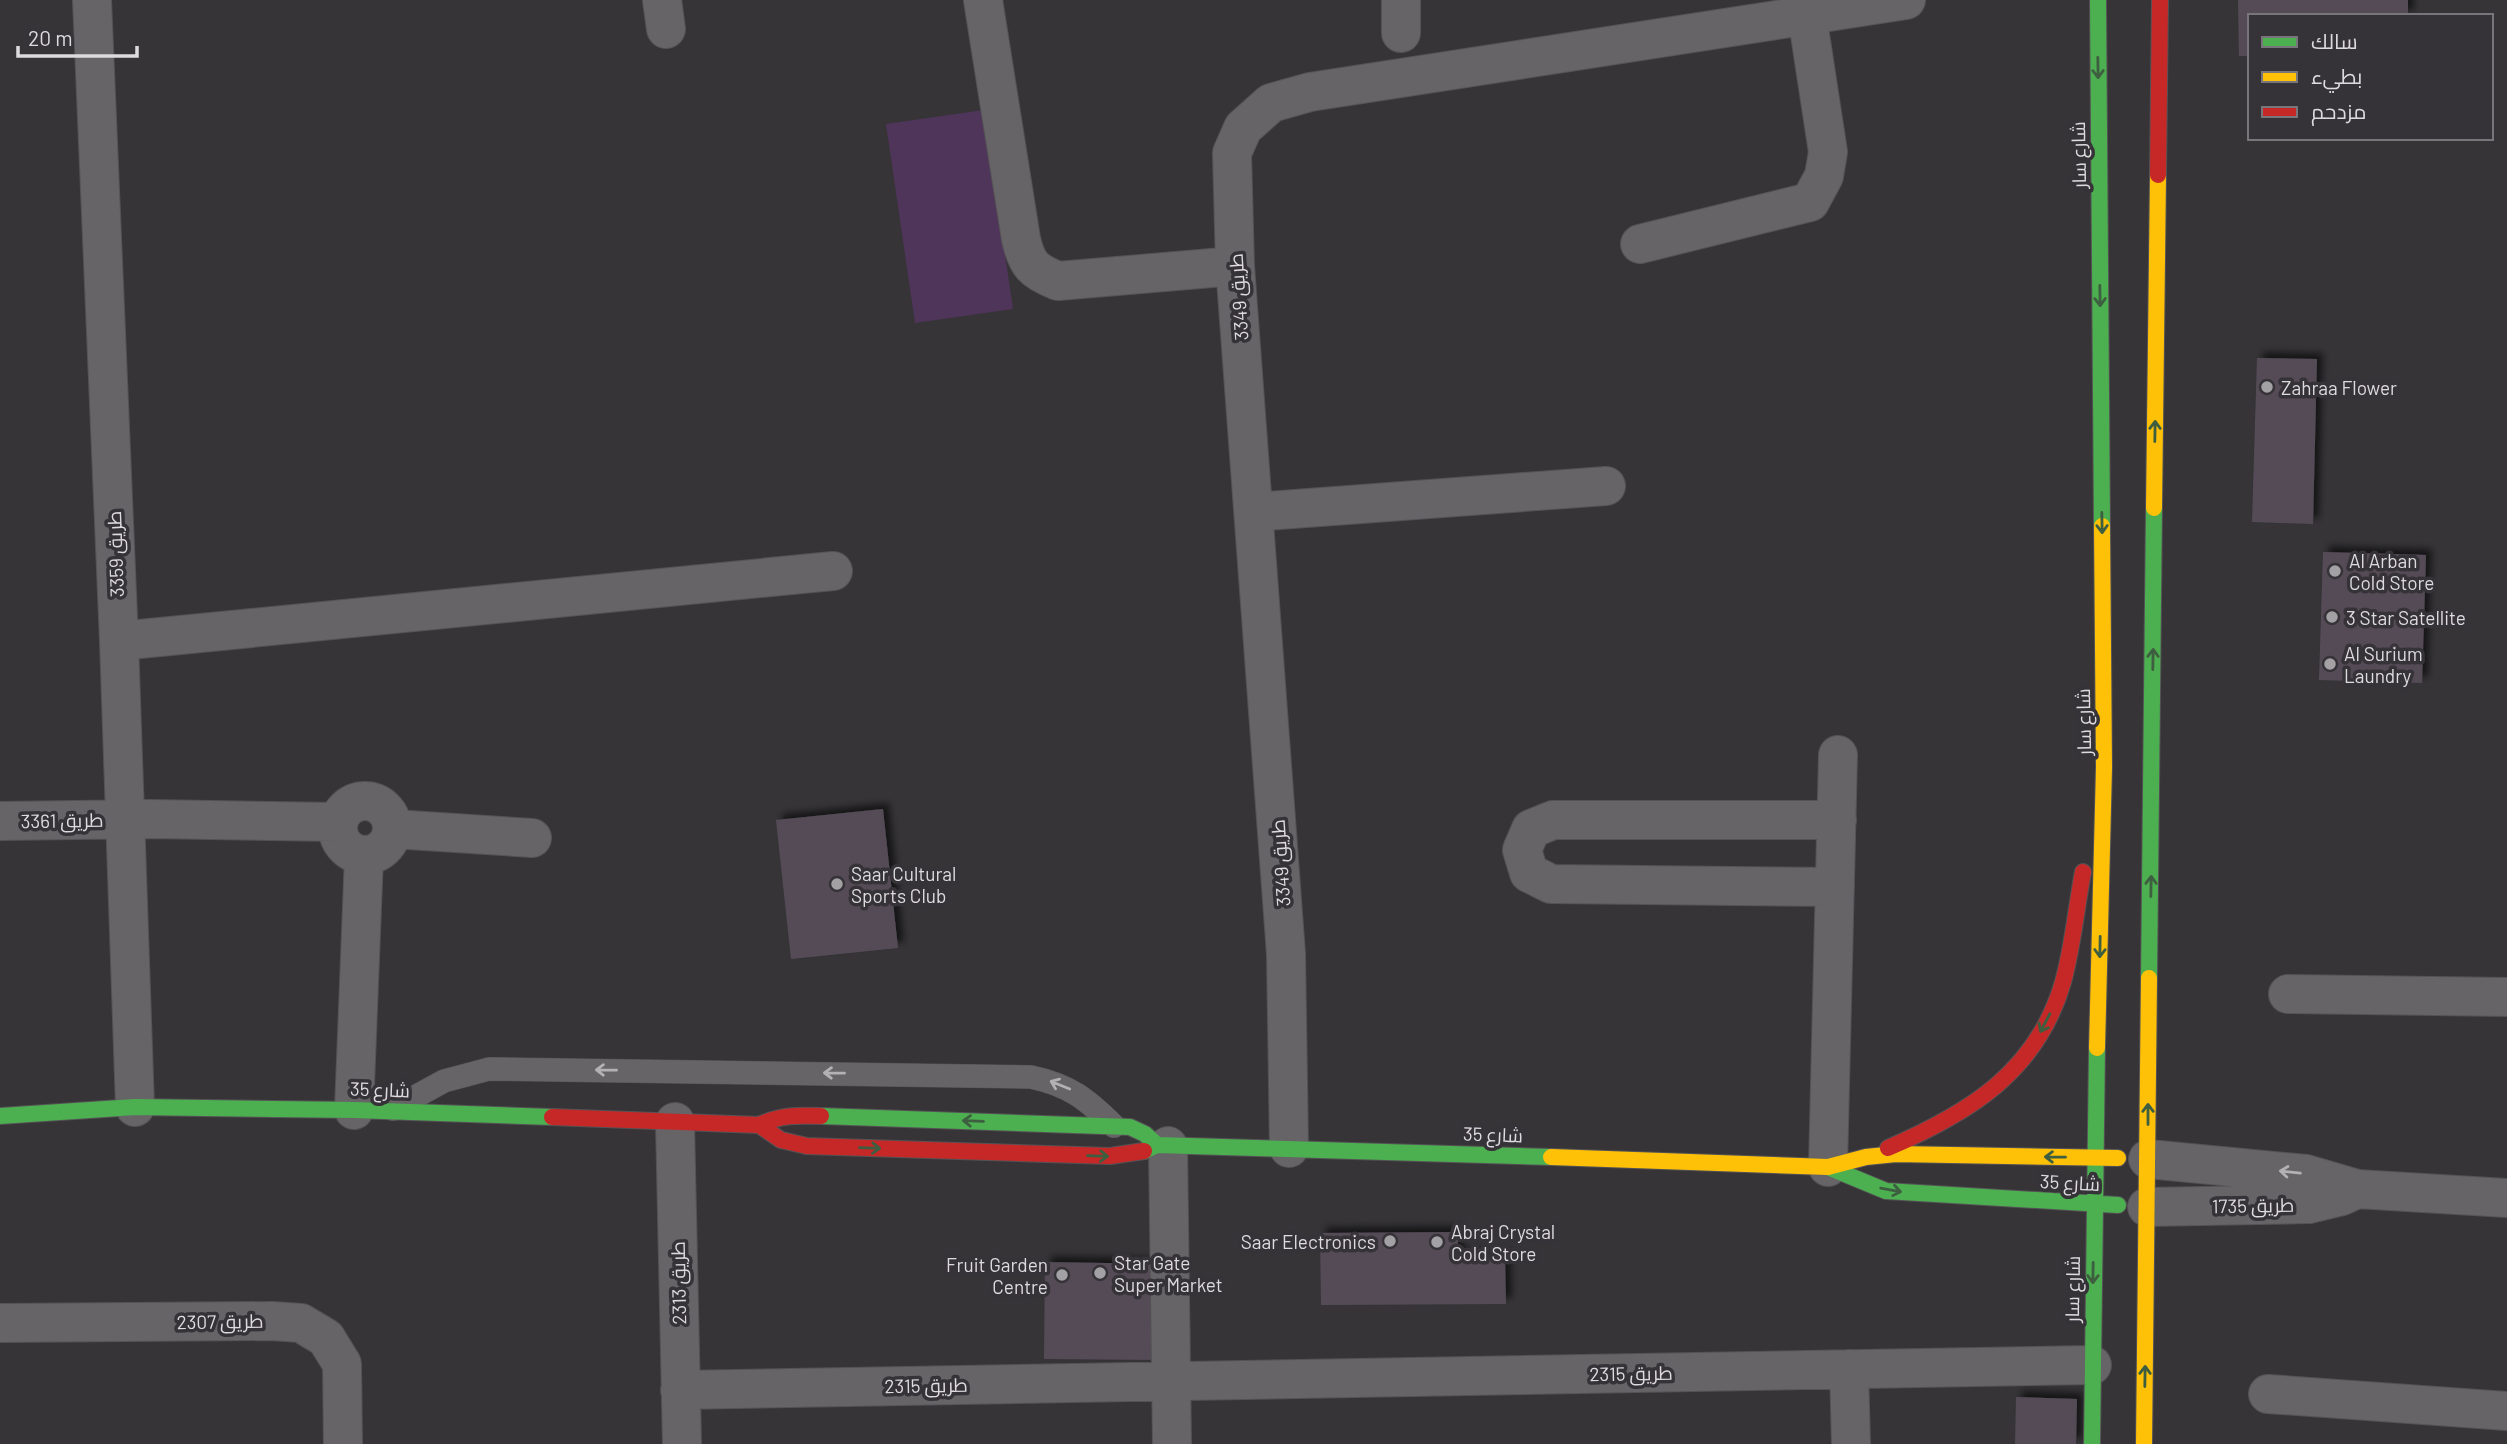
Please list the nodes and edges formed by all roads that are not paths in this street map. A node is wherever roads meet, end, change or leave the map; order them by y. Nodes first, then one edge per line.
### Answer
1 (92, 0) edge
2 (983, 0) edge
3 (1906, 0) edge
4 (2098, 0) edge
5 (2160, 0) edge
6 (1829, 9) edge
7 (1640, 244) dead end
8 (1236, 266) junction
9 (1606, 486) dead end
10 (1254, 512) junction
11 (833, 572) dead end
12 (119, 641) junction
13 (1838, 755) dead end
14 (2104, 767) junction
15 (125, 819) junction
16 (1837, 820) junction
17 (0, 821) edge
18 (337, 822) junction
19 (393, 829) junction
20 (532, 838) dead end
21 (364, 856) junction
22 (1835, 887) junction
23 (2288, 993) dead end
24 (2507, 997) edge
25 (135, 1107) junction
26 (372, 1110) junction
27 (0, 1116) edge
28 (676, 1122) junction
29 (760, 1125) junction
30 (1114, 1126) junction
31 (1163, 1145) junction
32 (1289, 1148) junction
33 (1866, 1157) junction
34 (2094, 1158) junction
35 (2148, 1159) junction
36 (1828, 1167) junction
37 (2357, 1189) junction
38 (2507, 1198) edge
39 (2094, 1205) junction
40 (2147, 1207) junction
41 (0, 1324) edge
42 (2092, 1365) junction
43 (1849, 1369) junction
44 (1171, 1381) junction
45 (680, 1390) junction
46 (2268, 1394) dead end
47 (2507, 1411) edge
48 (343, 1444) edge
49 (681, 1444) edge
50 (1172, 1444) edge
51 (1850, 1444) edge
52 (2092, 1444) edge
53 (2144, 1444) edge

1 - 12 street, طريق 3359
2 - 8 street
3 - 6 street, طريق 3349
4 -> 14 street, شارع سار
35 -> 5 street
6 - 7 street
6 - 8 street, طريق 3349
8 - 10 street, طريق 3349
9 - 10 street
10 - 32 street, طريق 3349
11 - 12 street
12 - 15 street, طريق 3359
13 - 16 street
14 -> 33 street
14 -> 34 street, شارع سار
15 - 17 street, طريق 3361
15 - 18 street, طريق 3361
15 - 25 street, طريق 3359
16 - 22 street
16 - 22 street
18 - 19 street
18 - 21 street
19 - 20 street
19 - 21 street
21 - 26 street
22 - 36 street
23 - 24 street
25 - 26 street, شارع 35
25 - 27 street, شارع 35
26 - 28 street, شارع 35
30 -> 26 lane
28 - 29 street, شارع 35
28 - 45 street, طريق 2313
30 -> 29 street, شارع 35
29 -> 31 street, شارع 35
30 - 31 street, شارع 35
31 - 32 street, شارع 35
31 - 44 street
32 - 36 street, شارع 35
34 -> 33 street, شارع 35
33 - 36 street, شارع 35
34 - 35 street, شارع 35
34 - 39 street, شارع سار
37 -> 35 street, طريق 1735
35 - 40 street
36 -> 39 street, شارع 35
37 - 38 street, طريق 1735
37 - 40 street, طريق 1735
39 - 40 street, شارع 35
39 -> 42 street, شارع سار
53 -> 40 street
41 - 48 street, طريق 2307
42 - 43 street, طريق 2315
42 - 52 street, شارع سار
43 - 44 street, طريق 2315
43 - 51 street
44 - 45 street, طريق 2315
44 - 50 street
45 - 49 street, طريق 2313
46 - 47 street

